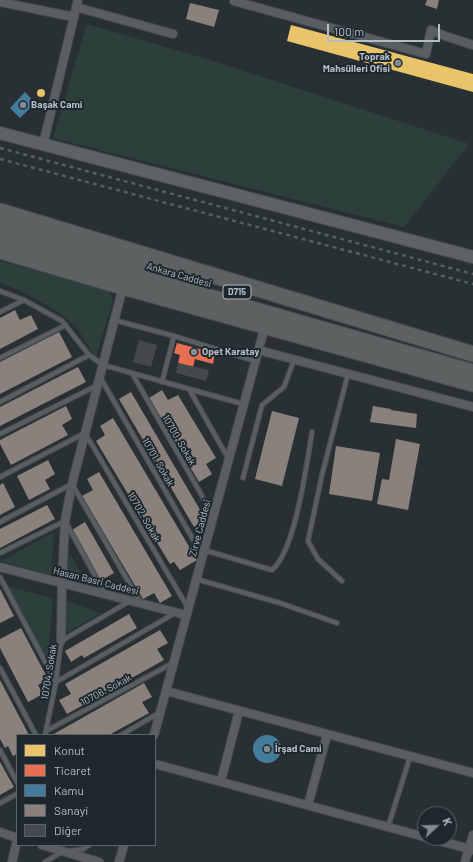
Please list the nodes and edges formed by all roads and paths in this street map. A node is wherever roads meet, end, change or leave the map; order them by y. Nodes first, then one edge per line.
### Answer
1 (232, 0) edge
2 (0, 2) edge
3 (77, 3) edge
4 (74, 17) junction
5 (173, 34) dead end
6 (473, 45) edge
7 (0, 133) edge
8 (42, 144) junction
9 (0, 211) edge
10 (0, 223) edge
11 (0, 237) edge
12 (0, 251) edge
13 (473, 257) edge
14 (123, 287) junction
15 (0, 291) edge
16 (24, 300) junction
17 (0, 312) edge
18 (114, 319) junction
19 (66, 325) junction
20 (265, 326) junction
21 (174, 336) junction
22 (258, 350) junction
23 (473, 354) edge
24 (89, 355) junction
25 (0, 358) edge
26 (294, 360) junction
27 (255, 361) junction
28 (473, 362) edge
29 (103, 365) junction
30 (473, 372) edge
31 (132, 373) junction
32 (348, 374) junction
33 (100, 376) junction
34 (162, 382) junction
35 (473, 384) edge
36 (97, 386) junction
37 (189, 389) junction
38 (0, 402) edge
39 (243, 404) junction
40 (473, 407) edge
41 (312, 432) dead end
42 (85, 433) junction
43 (0, 434) edge
44 (228, 459) junction
45 (0, 477) edge
46 (242, 478) dead end
47 (72, 484) junction
48 (213, 515) junction
49 (65, 521) junction
50 (0, 522) edge
51 (203, 552) junction
52 (0, 553) edge
53 (0, 568) edge
54 (0, 577) edge
55 (196, 579) junction
56 (342, 582) dead end
57 (62, 583) junction
58 (106, 594) junction
59 (130, 600) junction
60 (140, 603) junction
61 (177, 612) junction
62 (187, 612) junction
63 (337, 623) dead end
64 (61, 641) junction
65 (174, 662) junction
66 (0, 668) edge
67 (56, 682) junction
68 (166, 691) junction
69 (239, 711) junction
70 (160, 713) junction
71 (46, 733) edge
72 (35, 734) edge
73 (123, 734) edge
74 (154, 734) edge
75 (327, 735) junction
76 (0, 750) edge
77 (410, 757) junction
78 (156, 764) edge
79 (473, 773) edge
80 (16, 780) edge
81 (221, 781) junction
82 (16, 795) edge
83 (0, 804) edge
84 (308, 805) junction
85 (388, 827) junction
86 (0, 832) edge
87 (417, 835) edge
88 (473, 835) edge
89 (16, 838) edge
90 (16, 845) edge
91 (457, 845) edge
92 (46, 846) edge
93 (88, 846) edge
94 (124, 846) edge
95 (471, 849) edge
96 (63, 851) junction
97 (83, 860) edge
98 (12, 862) edge
99 (45, 862) edge
100 (99, 862) edge
101 (119, 862) edge
102 (465, 862) edge

1 - 6 street
2 - 4 street
3 - 4 street
3 - 5 street
4 - 8 street
7 - 8 street
8 - 13 street
9 - 23 highway
10 - 28 highway, Ankara Caddesi / D715
11 - 30 highway, Ankara Caddesi / D715
12 - 14 highway, D715
14 - 18 street
14 - 20 highway, D715
15 - 16 lane
16 - 17 lane
16 - 19 lane
18 - 21 lane
18 - 29 street
19 - 24 lane
19 - 25 lane
20 - 22 street, Zirve Caddesi
20 - 35 highway, D715
21 - 27 lane
21 - 34 lane
22 - 26 street
22 - 27 street, Zirve Caddesi
24 - 29 lane
24 - 38 lane
26 - 32 street
26 - 46 lane
27 - 39 street, Zirve Caddesi
29 - 31 lane
29 - 33 street
31 - 34 lane
31 - 48 lane, 10700. Sokak
32 - 40 street
32 - 56 lane
33 - 36 street
33 - 51 lane, 10701. Sokak
34 - 37 lane
36 - 42 street
36 - 43 lane
37 - 39 lane
37 - 44 lane
39 - 44 street, Zirve Caddesi
41 - 51 lane
42 - 45 lane
42 - 47 street
42 - 62 lane, 10702. Sokak
44 - 48 street, Zirve Caddesi
47 - 49 street
47 - 50 lane
47 - 60 lane
48 - 51 street, Zirve Caddesi
49 - 52 lane
49 - 57 street
49 - 58 lane
51 - 55 street, Zirve Caddesi
53 - 57 street, Hasan Basri Caddesi
54 - 67 lane
55 - 62 street, Zirve Caddesi
55 - 63 lane
57 - 58 street, Hasan Basri Caddesi
57 - 64 street
58 - 59 street, Hasan Basri Caddesi
59 - 60 street, Hasan Basri Caddesi
59 - 64 lane, 10704. Sokak
60 - 61 street, Hasan Basri Caddesi
61 - 62 street, Hasan Basri Caddesi
61 - 67 lane
62 - 65 street, Zirve Caddesi
64 - 67 lane, 10704. Sokak
65 - 68 street, Zirve Caddesi
65 - 71 lane, 10706. Sokak
66 - 72 lane
67 - 71 lane, 10704. Sokak
68 - 69 street
68 - 70 street, Zirve Caddesi
69 - 75 street
69 - 81 street
70 - 73 lane
70 - 74 street, Zirve Caddesi
75 - 77 street
75 - 84 street
76 - 80 lane
77 - 79 street
77 - 85 lane
78 - 81 street
81 - 84 street
82 - 83 lane
84 - 85 street
85 - 87 street
86 - 89 street
88 - 95 street
90 - 98 street
91 - 95 street
92 - 96 street
93 - 96 lane
94 - 101 street
95 - 102 street
96 - 97 street
96 - 99 lane
97 - 100 street

